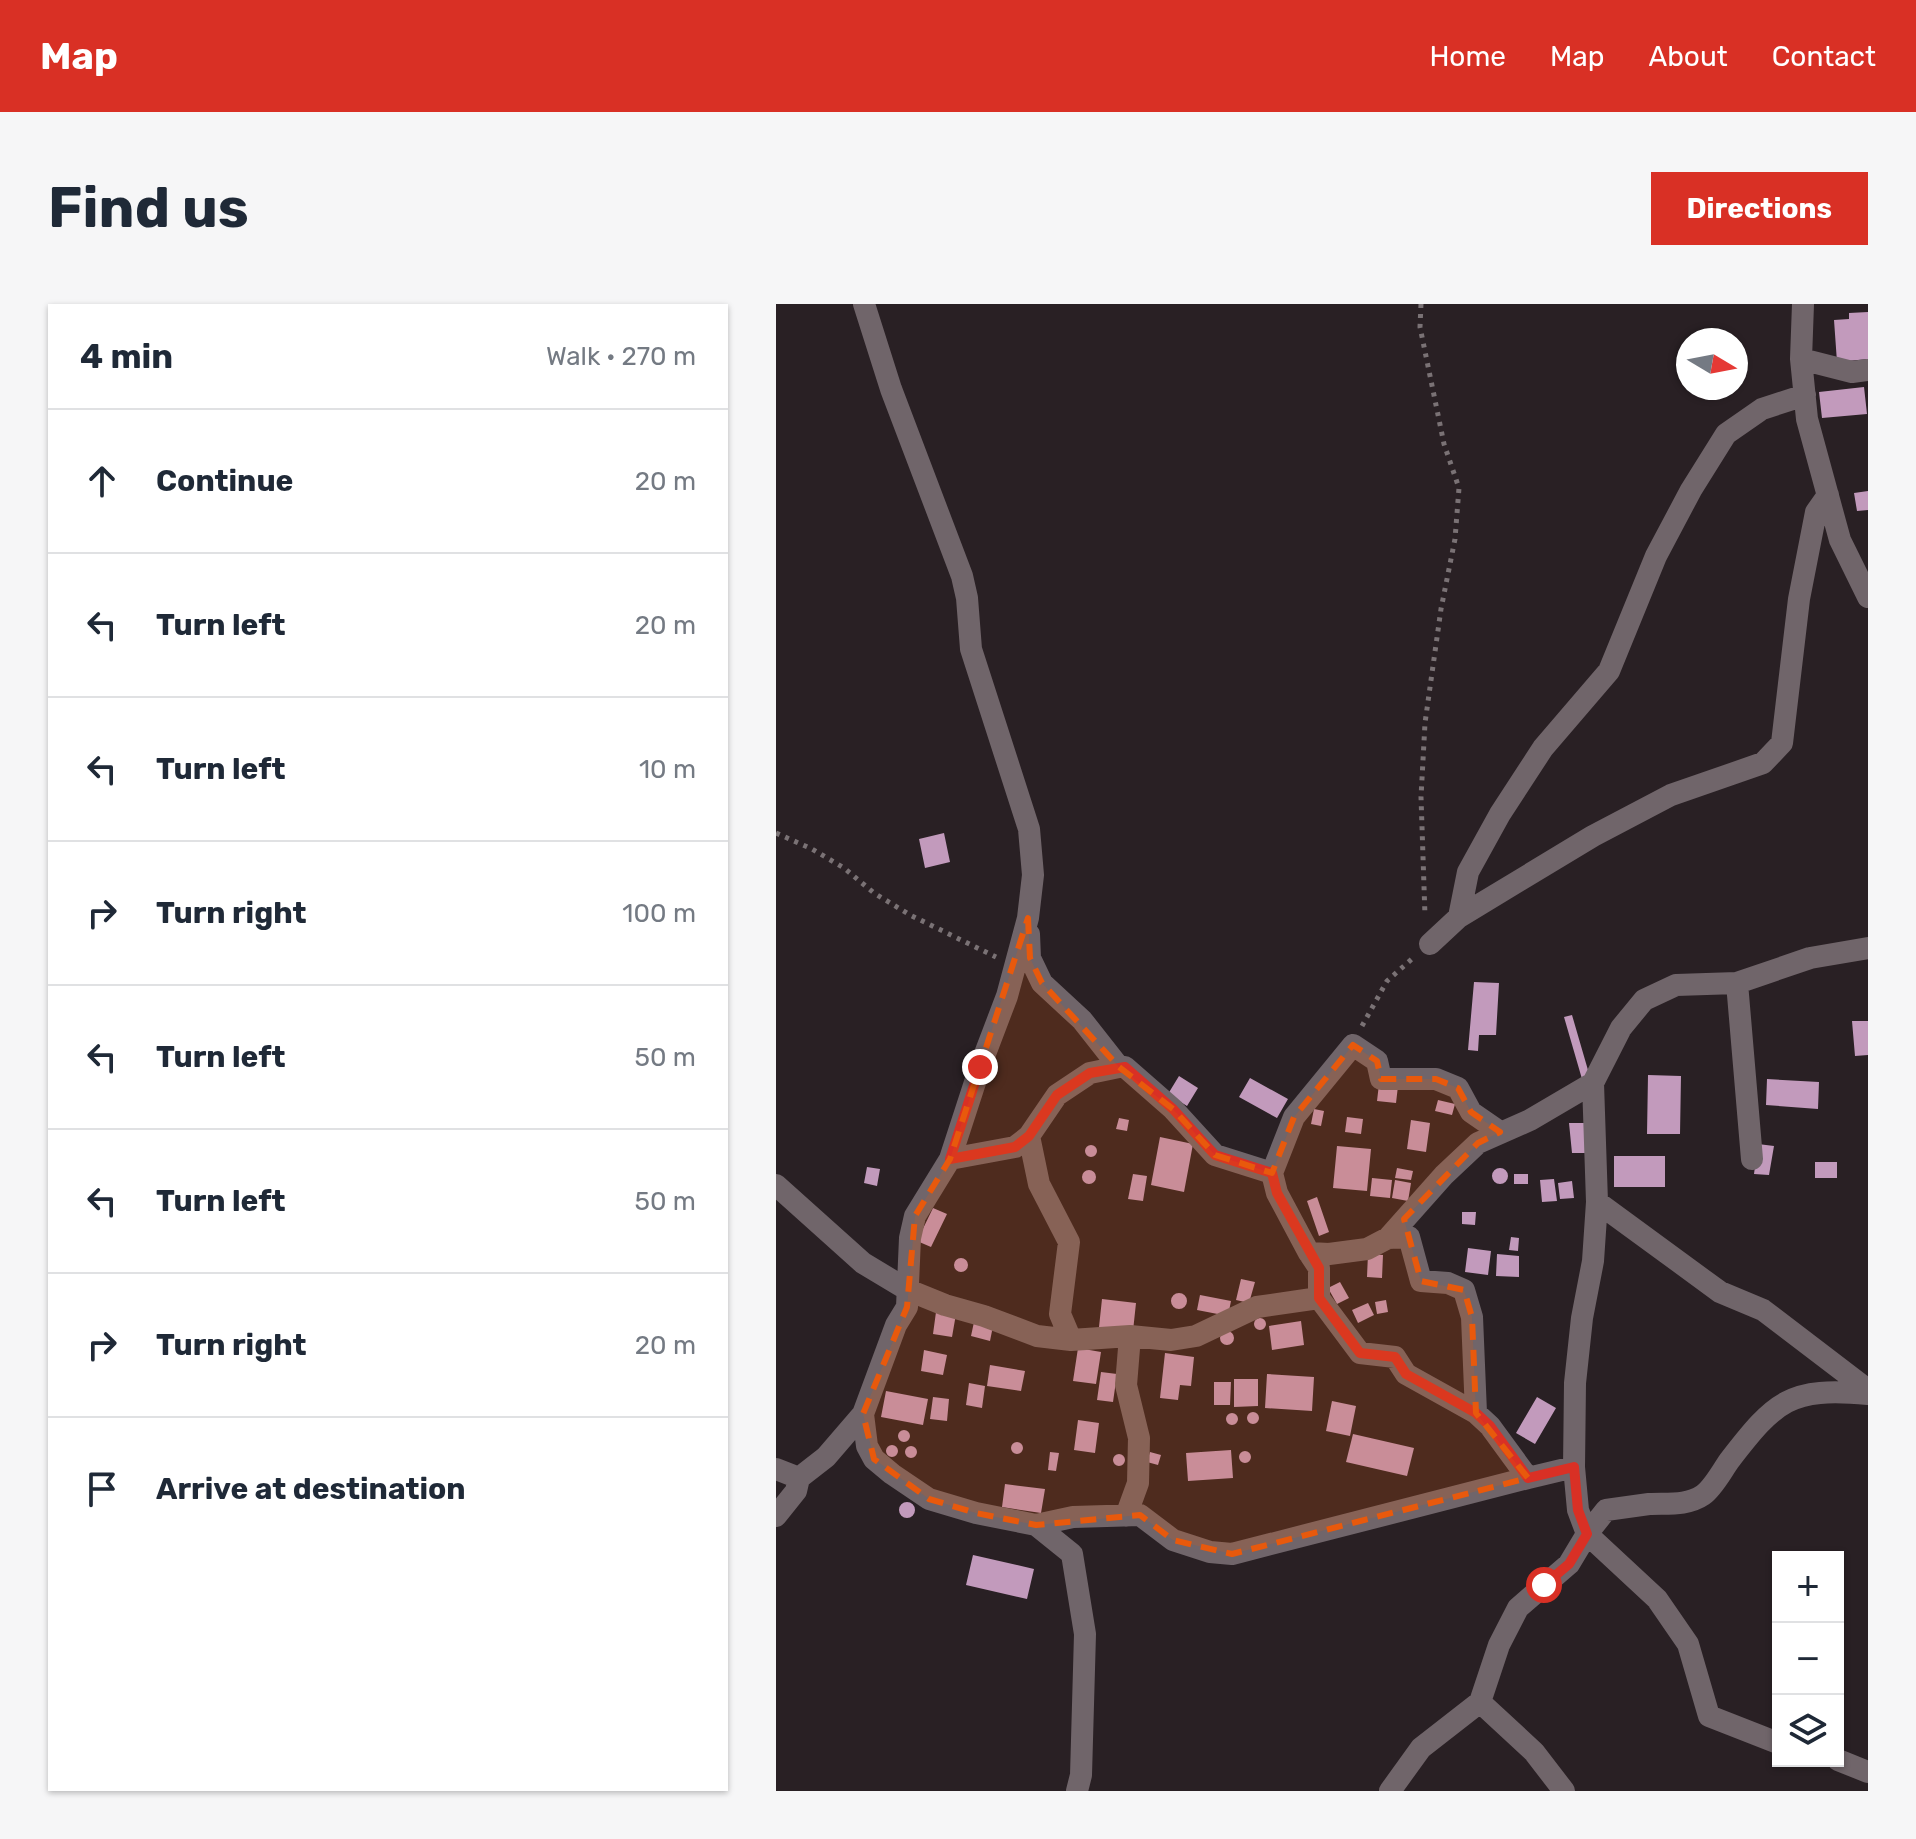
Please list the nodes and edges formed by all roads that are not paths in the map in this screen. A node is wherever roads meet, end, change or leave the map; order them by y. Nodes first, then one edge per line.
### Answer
1 (864, 304) edge
2 (1803, 304) edge
3 (1801, 359) junction
4 (1868, 370) edge
5 (1805, 395) junction
6 (1828, 495) junction
7 (1868, 597) edge
8 (1459, 917) junction
9 (1028, 918) junction
10 (1430, 944) road end
11 (1868, 948) edge
12 (1737, 983) junction
13 (1119, 1067) junction
14 (1593, 1083) junction
15 (1500, 1132) junction
16 (1029, 1136) junction
17 (950, 1159) junction
18 (1752, 1159) dead end
19 (1272, 1173) junction
20 (776, 1185) edge
21 (1597, 1202) junction
22 (1388, 1238) junction
23 (1309, 1253) junction
24 (908, 1290) junction
25 (1319, 1298) junction
26 (1130, 1336) junction
27 (1071, 1340) junction
28 (1868, 1392) edge
29 (1476, 1413) junction
30 (863, 1414) junction
31 (1574, 1467) junction
32 (776, 1469) edge
33 (799, 1478) junction
34 (1528, 1478) junction
35 (777, 1513) edge
36 (1126, 1516) junction
37 (1036, 1525) junction
38 (1587, 1534) junction
39 (1480, 1702) junction
40 (1772, 1741) edge
41 (1844, 1762) edge
42 (1868, 1772) edge
43 (1077, 1791) edge
44 (1390, 1791) edge
45 (1564, 1791) edge

1 - 9 street
2 - 3 street
3 - 4 street
3 - 5 street
5 - 6 street
5 - 8 street
6 - 7 street
6 - 8 street
8 - 10 street
9 - 13 street
9 - 17 street
11 - 12 street
12 - 14 street
12 - 18 street
13 - 16 street
13 - 19 street
14 - 15 street
14 - 21 street
15 - 19 street
15 - 22 street
16 - 17 street
16 - 27 street
17 - 24 street
19 - 23 street
20 - 24 street
21 - 28 street
21 - 31 street
22 - 23 street
22 - 29 street
23 - 25 street
24 - 27 street
24 - 30 street
25 - 26 street
25 - 29 street
26 - 27 street
26 - 36 street
28 - 38 street
29 - 34 street
30 - 33 street
30 - 37 street
31 - 34 street
31 - 38 street
32 - 33 street
33 - 35 street
34 - 36 street
36 - 37 street
37 - 43 street
38 - 39 street
38 - 40 street
39 - 44 street
39 - 45 street
41 - 42 street

